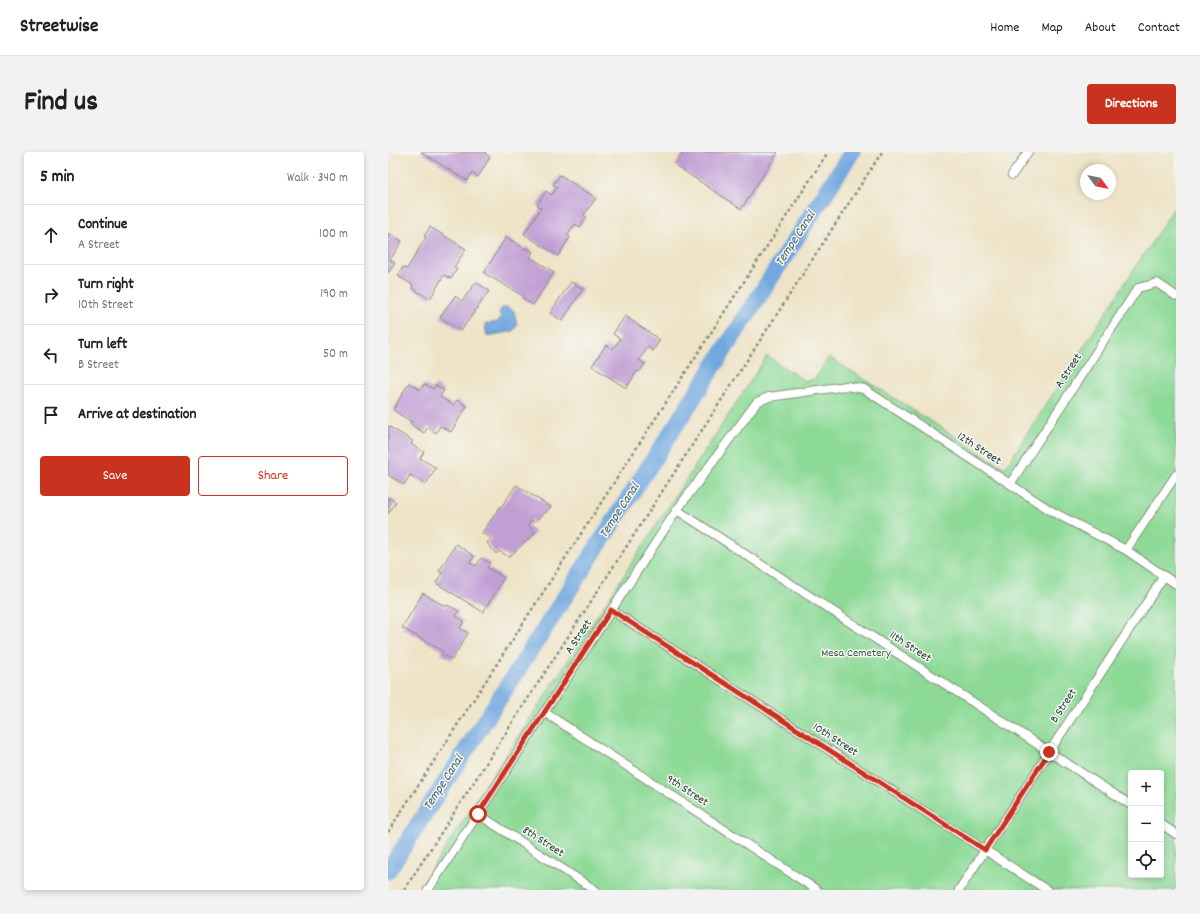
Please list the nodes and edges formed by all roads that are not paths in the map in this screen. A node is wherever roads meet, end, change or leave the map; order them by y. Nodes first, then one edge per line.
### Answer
1 (1028, 152) edge
2 (1012, 175) dead end
3 (1176, 296) edge
4 (757, 402) joint
5 (1176, 475) edge
6 (1010, 484) junction
7 (676, 510) junction
8 (1126, 550) junction
9 (1164, 576) junction
10 (1176, 584) edge
11 (611, 610) junction
12 (544, 712) junction
13 (1049, 752) junction
14 (1128, 803) edge
15 (478, 814) junction
16 (1164, 826) edge
17 (1176, 834) edge
18 (985, 850) junction
19 (428, 890) edge
20 (595, 890) edge
21 (816, 890) edge
22 (959, 890) edge
23 (1047, 890) edge

1 - 2 lane
3 - 6 lane, A Street
4 - 6 lane, 12th Street
4 - 7 lane, A Street
5 - 8 lane
6 - 8 lane, 12th Street
7 - 11 lane, A Street
7 - 13 lane, 11th Street
8 - 9 lane, 12th Street
9 - 10 lane, 12th Street
9 - 13 lane, B Street
11 - 12 lane, A Street
11 - 18 lane, 10th Street
12 - 15 lane, A Street
12 - 21 lane, 9th Street
13 - 14 lane, 11th Street
13 - 18 lane, B Street
15 - 19 lane, A Street
15 - 20 lane, 8th Street
16 - 17 lane
18 - 22 lane, B Street
18 - 23 lane, 10th Street

